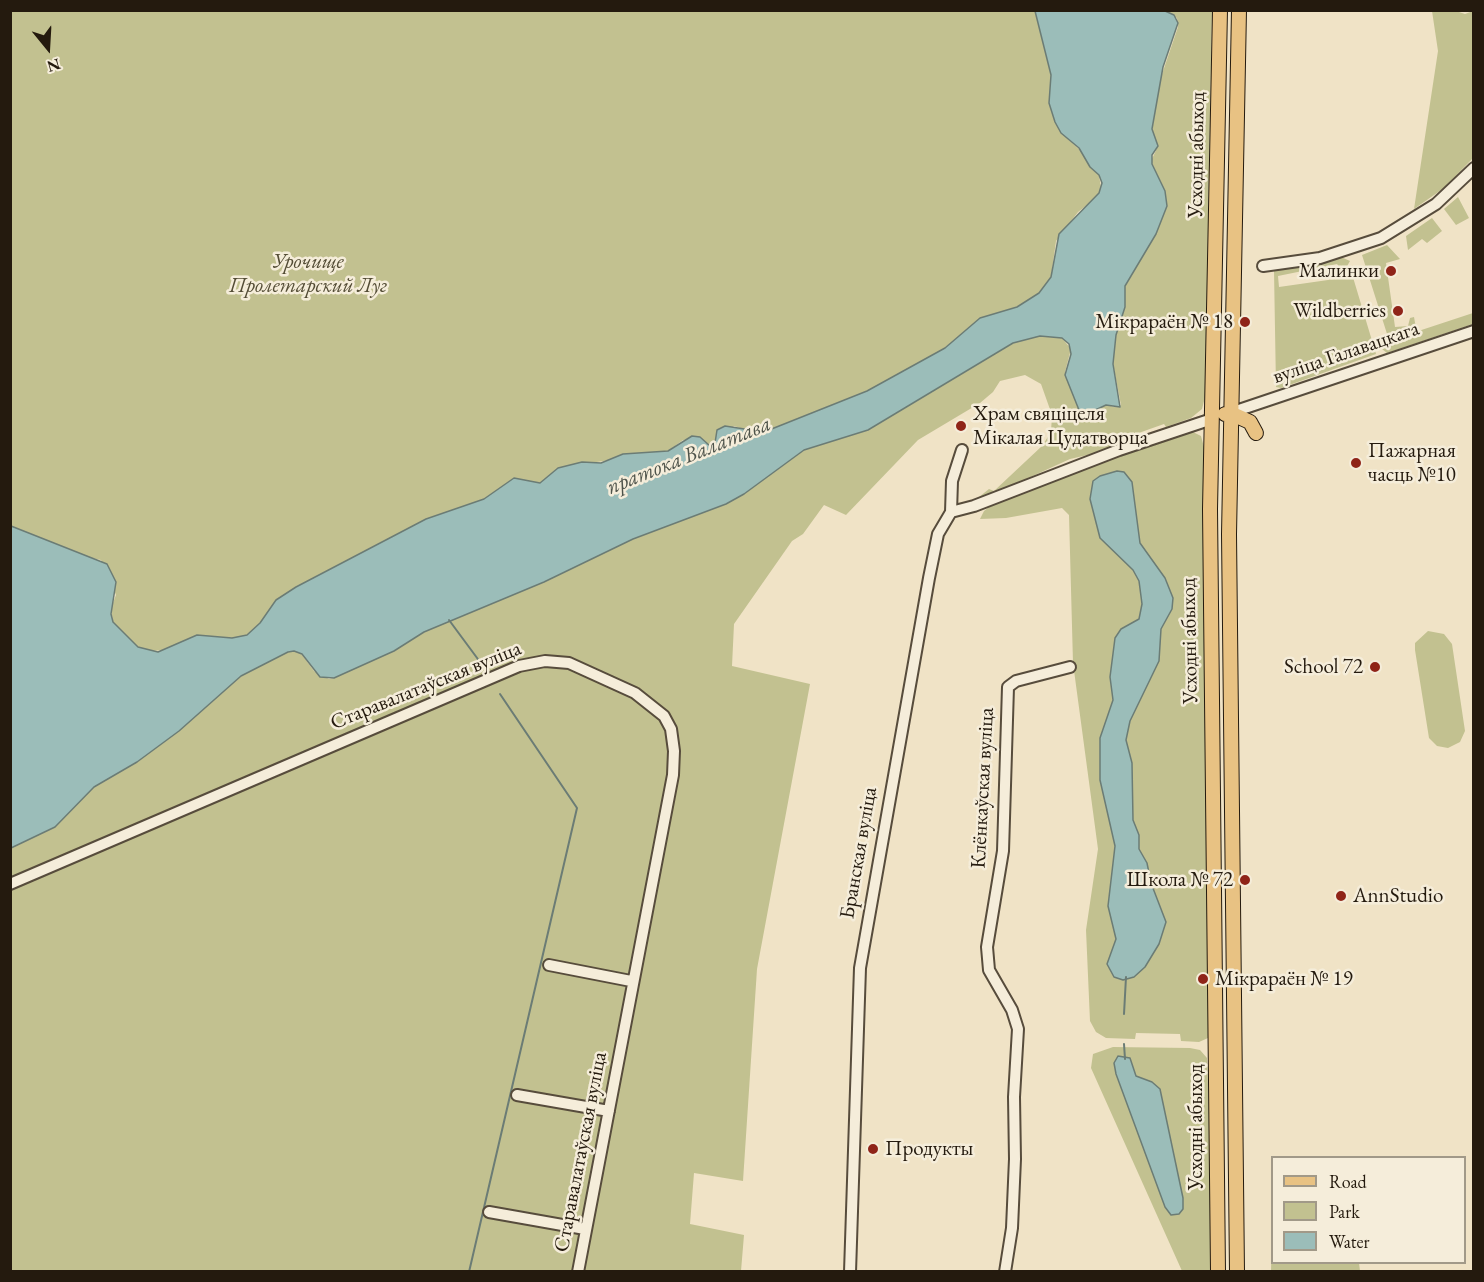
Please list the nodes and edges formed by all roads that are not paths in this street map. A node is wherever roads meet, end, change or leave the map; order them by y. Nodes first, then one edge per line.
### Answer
1 (1220, 10) edge
2 (1239, 10) edge
3 (1473, 168) edge
4 (1263, 266) dead end
5 (1473, 331) edge
6 (1230, 412) junction
7 (1212, 419) junction
8 (1256, 433) dead end
9 (962, 450) dead end
10 (951, 512) junction
11 (1070, 667) dead end
12 (10, 884) edge
13 (549, 965) dead end
14 (632, 981) junction
15 (517, 1095) dead end
16 (609, 1111) junction
17 (489, 1212) dead end
18 (585, 1229) junction
19 (578, 1272) edge
20 (850, 1272) edge
21 (1005, 1272) edge
22 (1218, 1272) edge
23 (1237, 1272) edge

1 - 7 main road, Усходні абыход
2 - 6 main road, Усходні абыход
3 - 4 street
5 - 6 street, вуліца Галавацкага
6 - 7 main road
6 - 8 main road
6 - 23 main road, Усходні абыход
7 - 10 street
7 - 22 main road, Усходні абыход
9 - 10 street, Бранская вуліца
10 - 20 street, Бранская вуліца
11 - 21 street, Клёнкаўская вуліца
12 - 14 street, Старавалатаўская вуліца
13 - 14 street
14 - 16 street, Старавалатаўская вуліца
15 - 16 street
16 - 18 street, Старавалатаўская вуліца
17 - 18 street
18 - 19 street, Старавалатаўская вуліца

